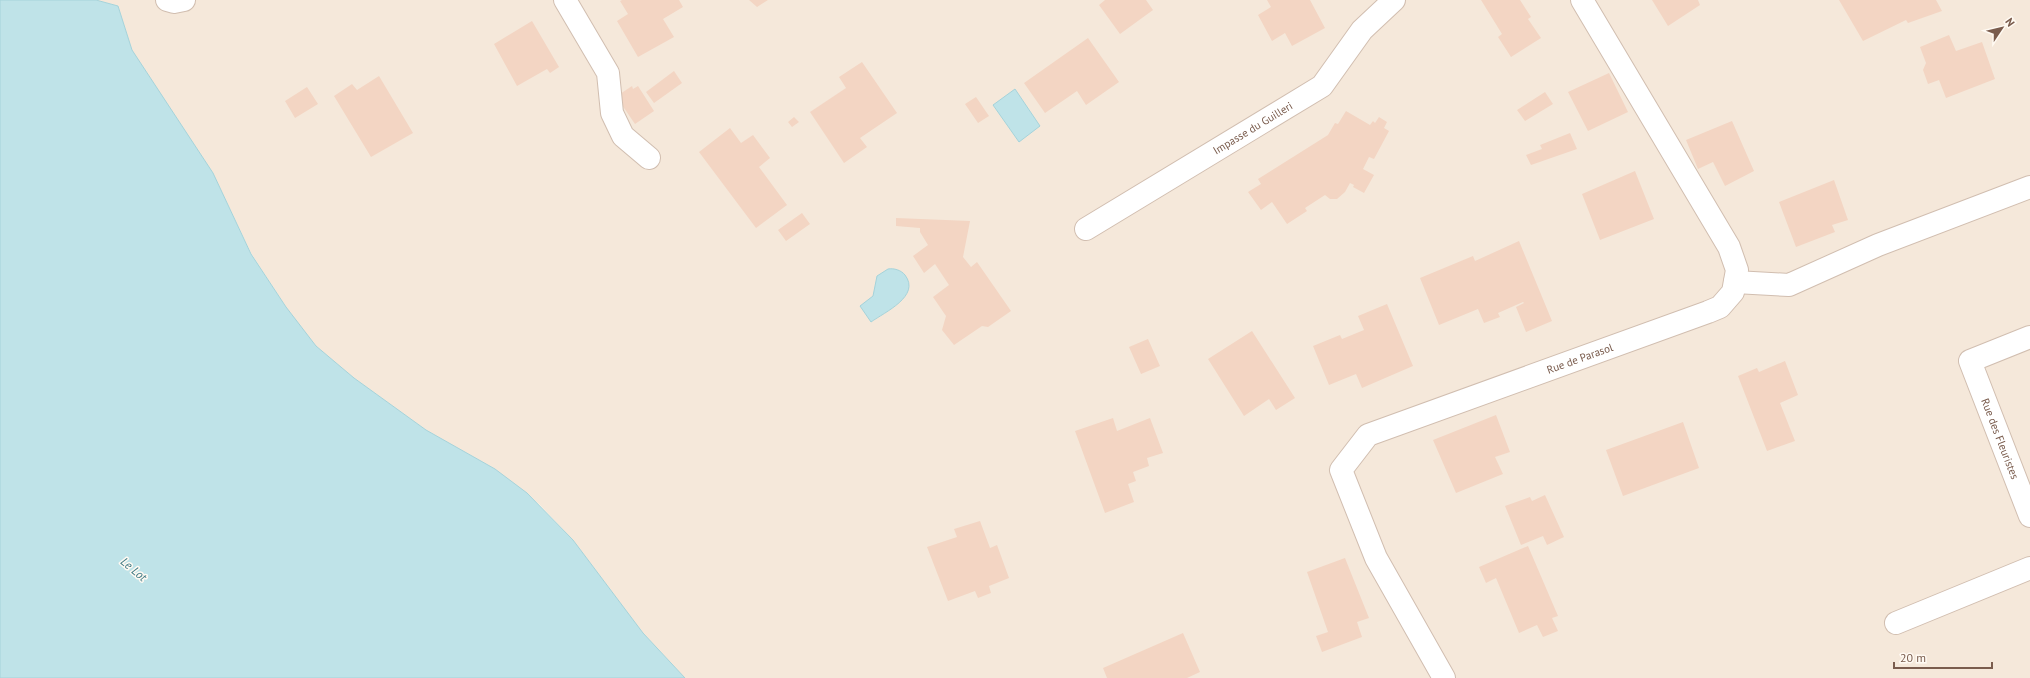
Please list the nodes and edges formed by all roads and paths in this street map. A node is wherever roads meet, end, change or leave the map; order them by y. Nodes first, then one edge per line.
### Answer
1 (167, 0) edge
2 (184, 0) edge
3 (565, 0) edge
4 (1394, 0) edge
5 (1582, 0) edge
6 (650, 158) dead end
7 (2030, 188) edge
8 (1086, 229) dead end
9 (1735, 282) junction
10 (2030, 337) edge
11 (2030, 516) edge
12 (2030, 568) edge
13 (1896, 623) dead end
14 (1444, 678) edge

1 - 2 street
3 - 6 street
4 - 8 street, Impasse du Guilleri
5 - 9 street, Rue de Parasol
7 - 9 street
9 - 14 street, Rue de Parasol
10 - 11 street, Rue des Fleuristes
12 - 13 street

